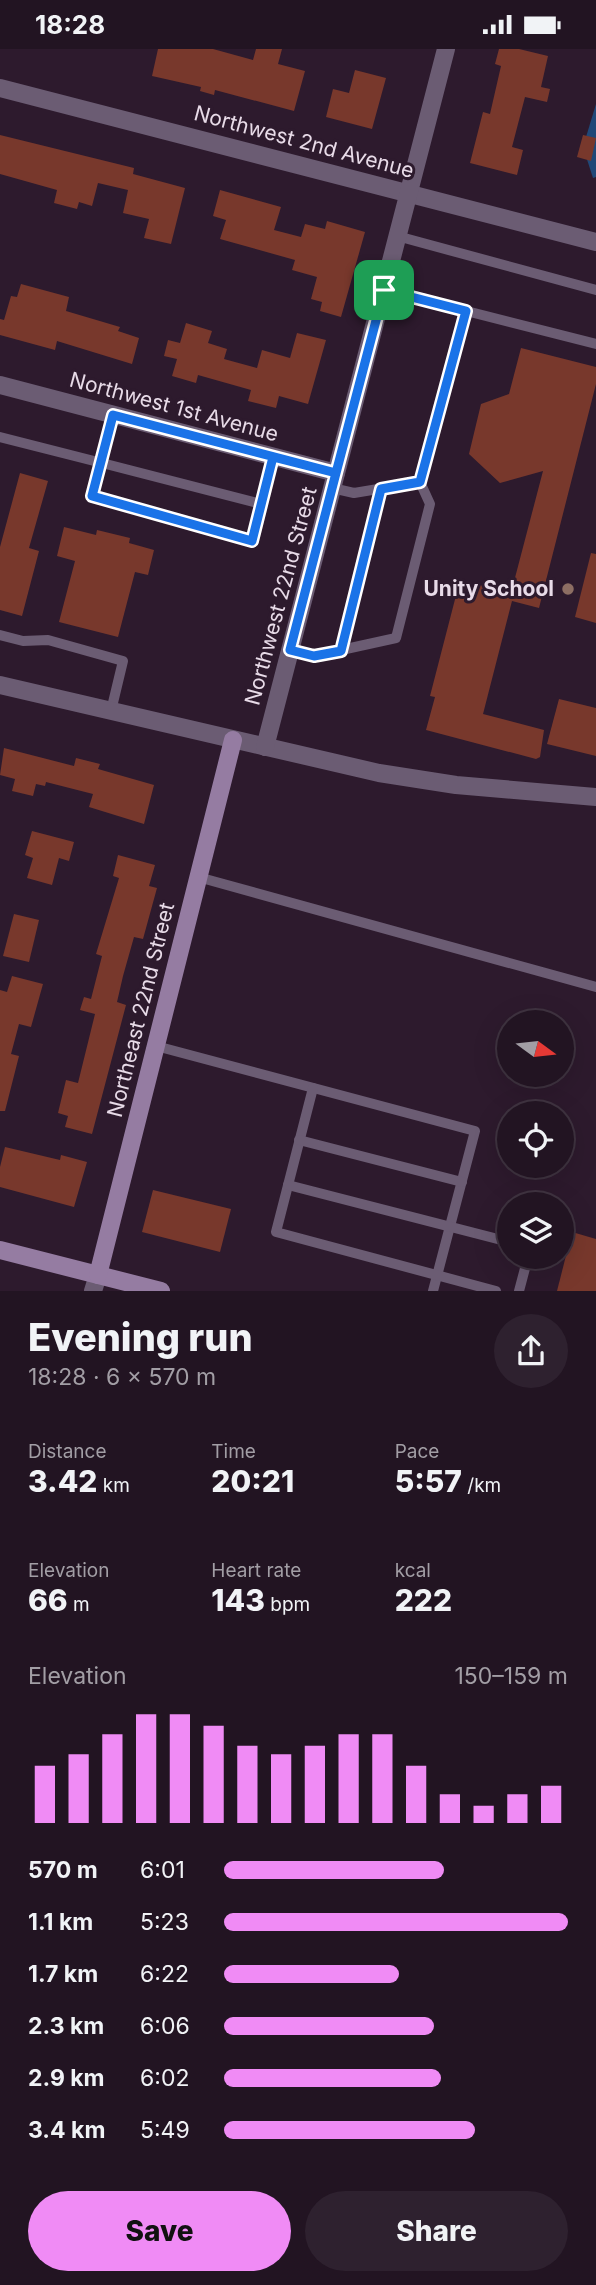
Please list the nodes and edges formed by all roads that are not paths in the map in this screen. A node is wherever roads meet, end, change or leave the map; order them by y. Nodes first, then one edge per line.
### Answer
1 (446, 49) edge
2 (0, 88) edge
3 (409, 193) junction
4 (397, 236) junction
5 (596, 242) edge
6 (384, 290) junction
7 (596, 290) edge
8 (466, 311) junction
9 (596, 344) edge
10 (0, 385) edge
11 (113, 415) junction
12 (0, 437) edge
13 (273, 457) junction
14 (102, 463) junction
15 (334, 481) junction
16 (420, 482) junction
17 (381, 489) junction
18 (261, 503) junction
19 (0, 635) edge
20 (290, 650) junction
21 (341, 651) junction
22 (0, 685) edge
23 (111, 711) junction
24 (233, 740) junction
25 (265, 747) junction
26 (596, 797) edge
27 (198, 877) junction
28 (596, 987) edge
29 (156, 1046) junction
30 (313, 1088) junction
31 (299, 1140) junction
32 (462, 1182) junction
33 (288, 1185) junction
34 (450, 1228) junction
35 (497, 1239) edge
36 (0, 1250) edge
37 (524, 1269) edge
38 (438, 1275) junction
39 (95, 1283) edge
40 (161, 1291) edge
41 (433, 1291) edge
42 (496, 1291) edge
43 (519, 1291) edge

1 - 3 street, Northwest 22nd Street
2 - 3 street, Northwest 2nd Avenue
3 - 4 street, Northwest 22nd Street
3 - 5 street, Northwest 2nd Avenue
4 - 6 street, Northwest 22nd Street
4 - 7 lane
6 - 8 lane
6 - 15 street, Northwest 22nd Street
8 - 9 lane
8 - 16 lane
10 - 11 street, Northwest 1st Avenue
11 - 13 street, Northwest 1st Avenue
11 - 14 lane
12 - 14 lane
13 - 15 street, Northwest 1st Avenue
13 - 18 lane
14 - 18 lane
14 - 18 lane
15 - 17 lane
15 - 20 street, Northwest 22nd Street
16 - 17 lane
16 - 21 lane
17 - 21 lane
19 - 23 lane
20 - 21 lane
20 - 25 street, Northwest 22nd Street
22 - 23 street
23 - 24 street
24 - 25 street
24 - 27 street, Northeast 22nd Street
25 - 26 street
27 - 28 lane
27 - 29 street, Northeast 22nd Street
29 - 30 lane
29 - 39 street, Northeast 22nd Street
30 - 31 lane
30 - 32 lane
31 - 32 lane
31 - 33 lane
32 - 34 lane
33 - 34 lane
33 - 38 lane
34 - 35 lane
34 - 38 lane
36 - 39 street
37 - 43 lane
38 - 41 lane
38 - 42 lane
39 - 40 street

